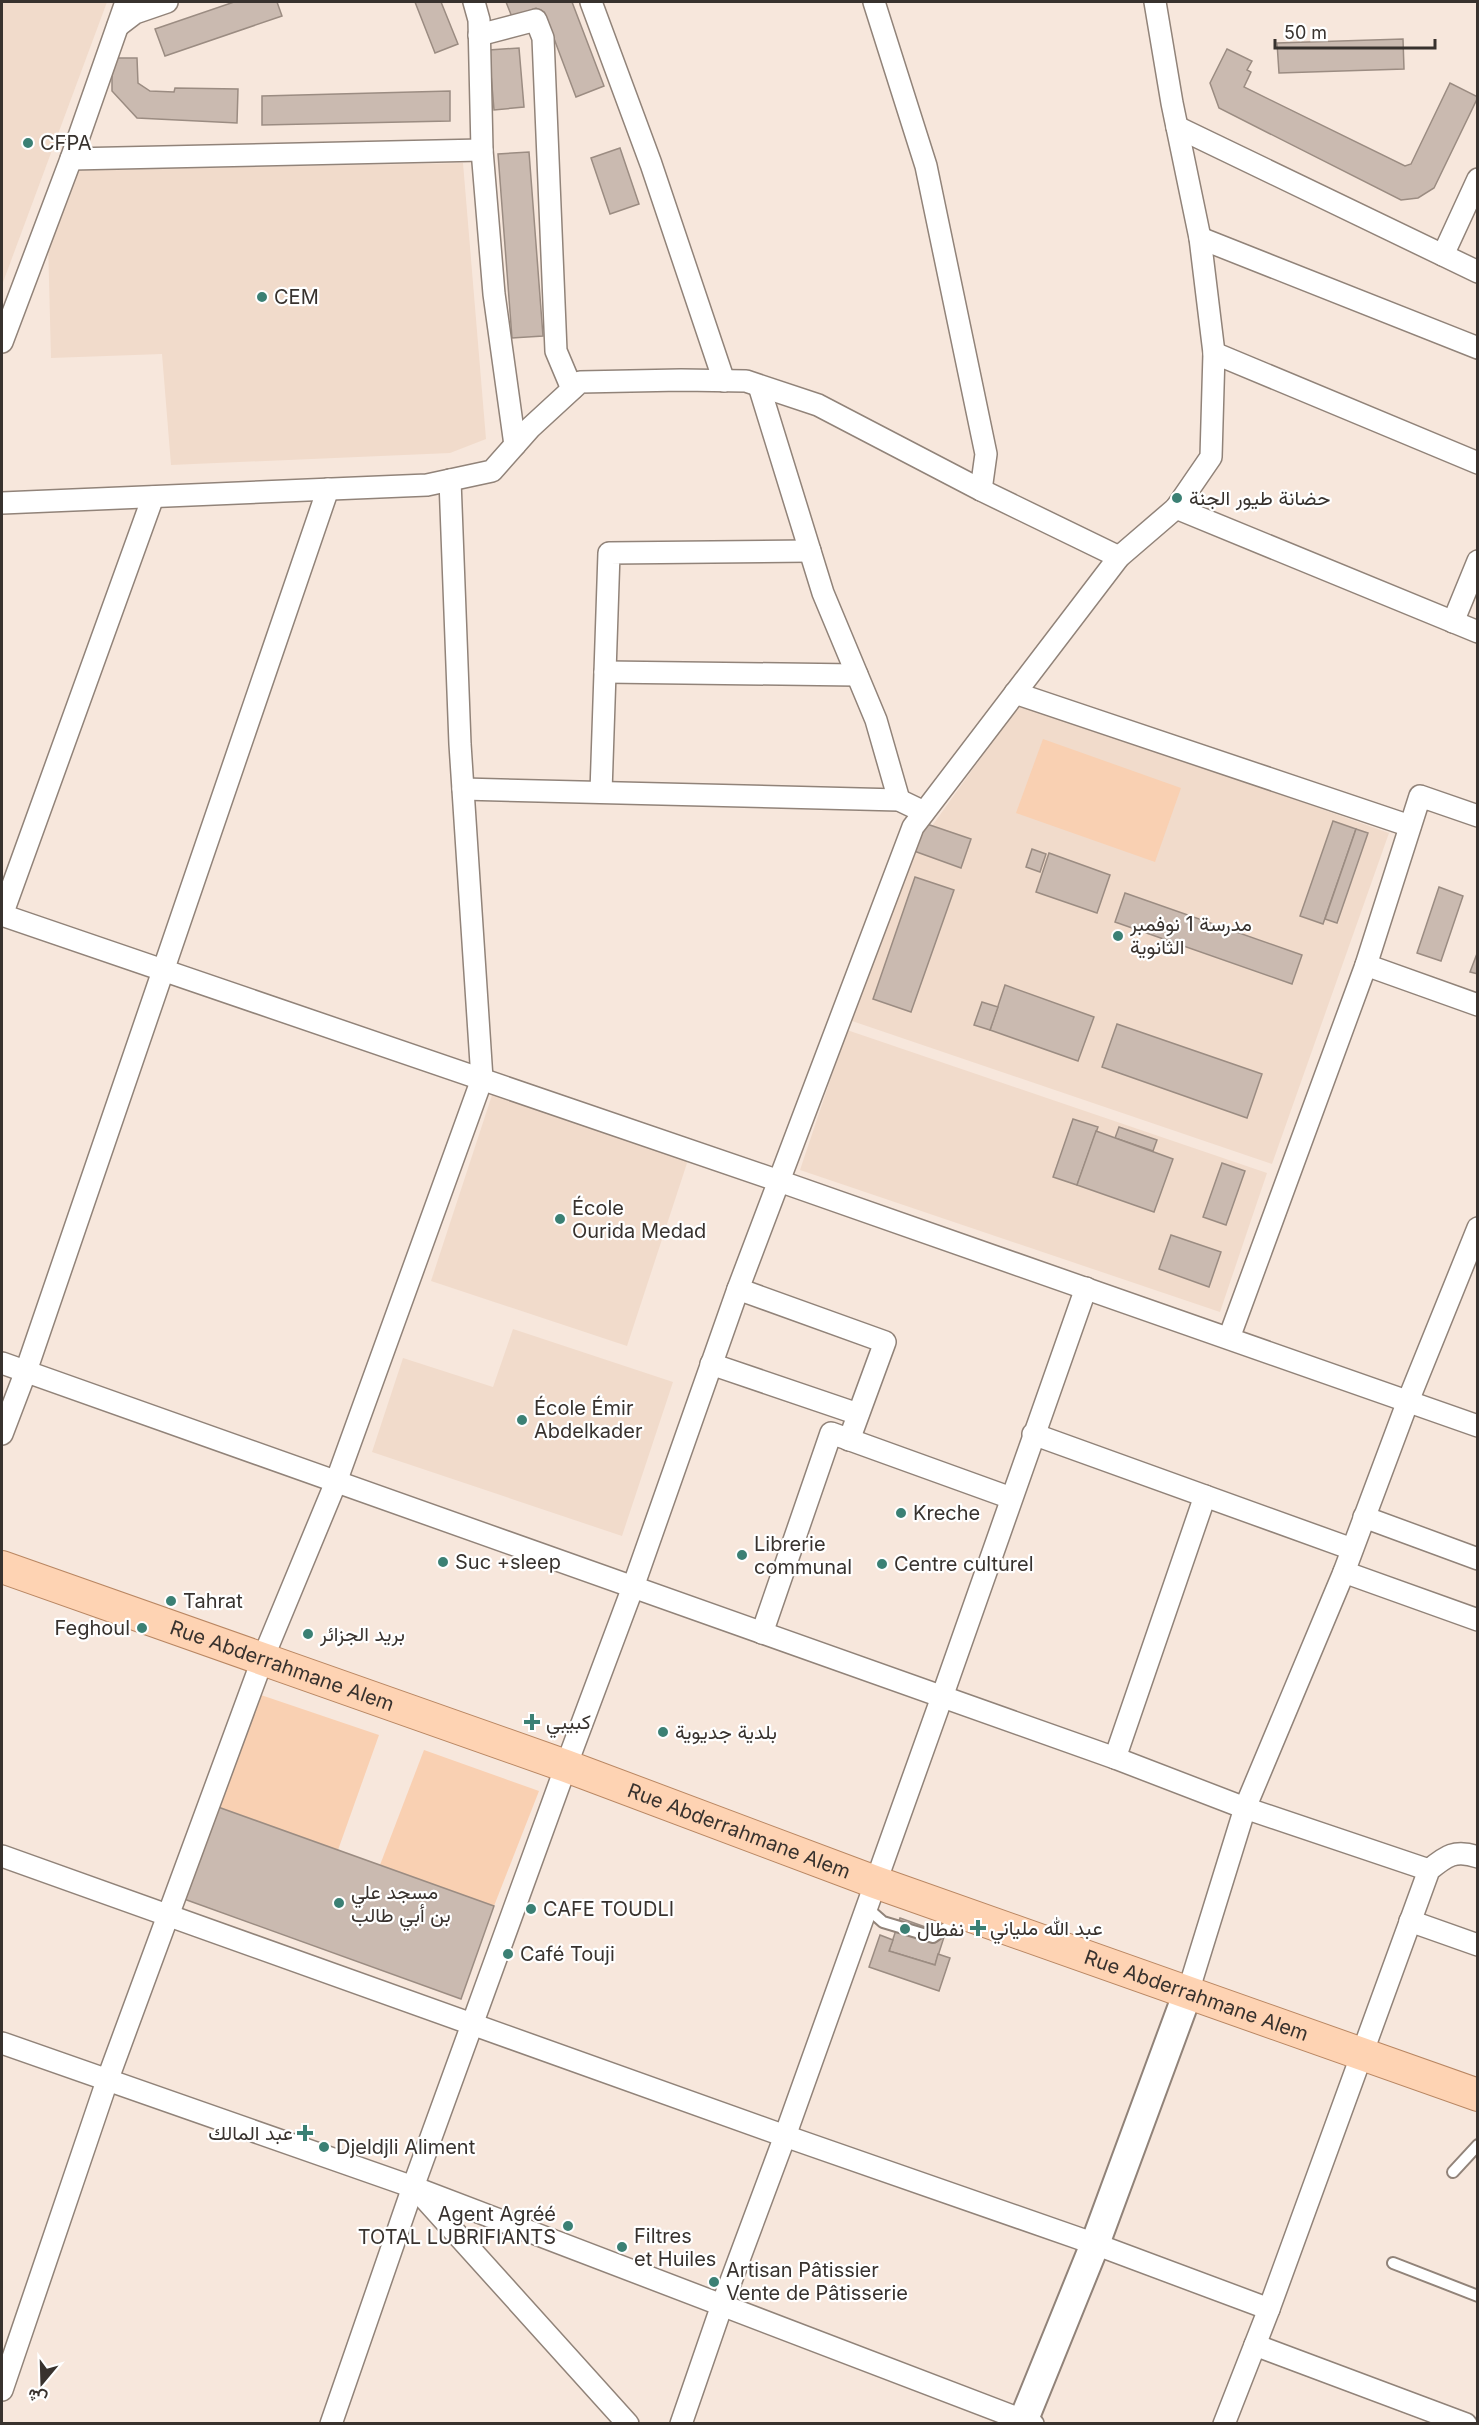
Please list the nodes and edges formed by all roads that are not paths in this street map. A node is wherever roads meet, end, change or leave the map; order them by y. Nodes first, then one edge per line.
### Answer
1 (126, 2) edge
2 (167, 2) edge
3 (474, 2) edge
4 (591, 2) edge
5 (874, 2) edge
6 (1155, 2) edge
7 (118, 26) junction
8 (479, 35) junction
9 (1177, 127) junction
10 (482, 150) junction
11 (71, 159) junction
12 (1478, 179) edge
13 (1200, 238) junction
14 (1443, 255) junction
15 (1478, 272) edge
16 (2, 342) edge
17 (1478, 348) edge
18 (1214, 352) junction
19 (724, 381) junction
20 (759, 386) junction
21 (572, 389) junction
22 (515, 445) junction
23 (1478, 463) edge
24 (450, 480) junction
25 (328, 489) junction
26 (981, 490) junction
27 (153, 497) junction
28 (2, 503) edge
29 (1176, 508) junction
30 (810, 551) junction
31 (1119, 557) junction
32 (1478, 561) edge
33 (1453, 622) junction
34 (1478, 632) edge
35 (605, 672) junction
36 (857, 675) junction
37 (1015, 693) junction
38 (463, 789) junction
39 (601, 792) junction
40 (899, 800) junction
41 (924, 812) junction
42 (1478, 816) edge
43 (1410, 826) junction
44 (2, 915) edge
45 (1366, 965) junction
46 (163, 969) junction
47 (1478, 1005) edge
48 (482, 1079) junction
49 (778, 1181) junction
50 (1478, 1228) edge
51 (1086, 1288) junction
52 (738, 1289) junction
53 (1229, 1338) junction
54 (2, 1363) edge
55 (711, 1364) junction
56 (26, 1371) junction
57 (1408, 1401) junction
58 (858, 1414) junction
59 (1478, 1426) edge
60 (2, 1434) edge
61 (1033, 1434) junction
62 (849, 1440) junction
63 (336, 1482) junction
64 (1205, 1496) junction
65 (1011, 1498) junction
66 (1364, 1517) junction
67 (1352, 1549) junction
68 (1478, 1558) edge
69 (2, 1567) edge
70 (1344, 1572) junction
71 (633, 1587) junction
72 (1478, 1620) edge
73 (762, 1633) junction
74 (263, 1658) junction
75 (942, 1697) junction
76 (1115, 1758) junction
77 (566, 1766) junction
78 (1245, 1808) junction
79 (2, 1856) edge
80 (1478, 1857) edge
81 (1429, 1870) junction
82 (871, 1895) junction
83 (169, 1914) junction
84 (1410, 1921) junction
85 (1478, 1945) edge
86 (1188, 1992) junction
87 (472, 2024) junction
88 (2, 2043) edge
89 (1361, 2052) junction
90 (107, 2081) junction
91 (1478, 2095) edge
92 (785, 2136) junction
93 (1478, 2145) edge
94 (1453, 2172) dead end
95 (413, 2187) junction
96 (1095, 2244) junction
97 (1393, 2263) dead end
98 (1478, 2296) edge
99 (722, 2305) junction
100 (1269, 2309) junction
101 (1255, 2345) junction
102 (2, 2390) edge
103 (1026, 2422) edge
104 (331, 2424) edge
105 (628, 2424) edge
106 (681, 2424) edge
107 (1224, 2424) edge
108 (1466, 2424) edge

1 - 7 street
2 - 7 street
3 - 8 street
4 - 19 street
5 - 26 street
6 - 9 street
7 - 11 street
8 - 10 street
8 - 21 street
9 - 13 street
9 - 14 street
10 - 11 street
10 - 22 street
11 - 16 street
12 - 14 street
13 - 17 street
13 - 18 street
14 - 15 street
18 - 23 street
18 - 29 street
19 - 20 street
19 - 21 street
20 - 26 street
20 - 30 street
21 - 22 street
22 - 24 street
24 - 25 street
24 - 38 street
25 - 27 street
25 - 46 street
26 - 31 street
27 - 28 street
27 - 44 street
29 - 31 street
29 - 33 street
30 - 35 street
30 - 36 street
31 - 37 street
32 - 33 street
33 - 34 street
35 - 36 street
35 - 39 street
36 - 40 street
37 - 41 street
37 - 43 street
38 - 39 street
38 - 48 street
39 - 40 street
40 - 41 street
41 - 49 street
42 - 43 street
43 - 45 street
44 - 46 street
45 - 47 street
45 - 53 street
46 - 48 street
46 - 56 street
48 - 49 street
48 - 63 street
49 - 51 street
49 - 52 street
50 - 57 street
51 - 53 street
51 - 61 street
52 - 55 street
52 - 58 street
53 - 57 street
54 - 56 street
55 - 58 street
55 - 71 street
56 - 60 street
56 - 63 street
57 - 59 street
57 - 66 street
58 - 62 street
61 - 64 street
61 - 65 street
62 - 65 street
62 - 73 street
63 - 71 street
63 - 74 street
64 - 67 street
64 - 76 street
65 - 75 street
66 - 67 street
66 - 68 street
67 - 70 street
69 - 74 main road, Rue Abderrahmane Alem
70 - 72 street
70 - 78 street
71 - 73 street
71 - 77 street
73 - 75 street
74 - 77 main road, Rue Abderrahmane Alem
74 - 83 street
75 - 76 street
75 - 82 street
76 - 78 street
77 - 82 main road, Rue Abderrahmane Alem
77 - 87 street
78 - 81 street
78 - 86 street
79 - 83 street
80 - 81 street
81 - 84 street
82 - 86 main road, Rue Abderrahmane Alem
82 - 92 street
83 - 87 street
83 - 90 street
84 - 85 street
84 - 89 street
86 - 89 main road, Rue Abderrahmane Alem
86 - 96 main road
87 - 92 street
87 - 95 street
88 - 90 street
89 - 91 main road, Rue Abderrahmane Alem
89 - 100 street
90 - 95 street
90 - 102 street
92 - 96 street
92 - 99 street
93 - 94 lane
95 - 99 street
95 - 104 street
95 - 105 street
96 - 100 street
96 - 103 main road
97 - 98 lane
99 - 103 street
99 - 106 street
100 - 101 street
101 - 107 street
101 - 108 street

